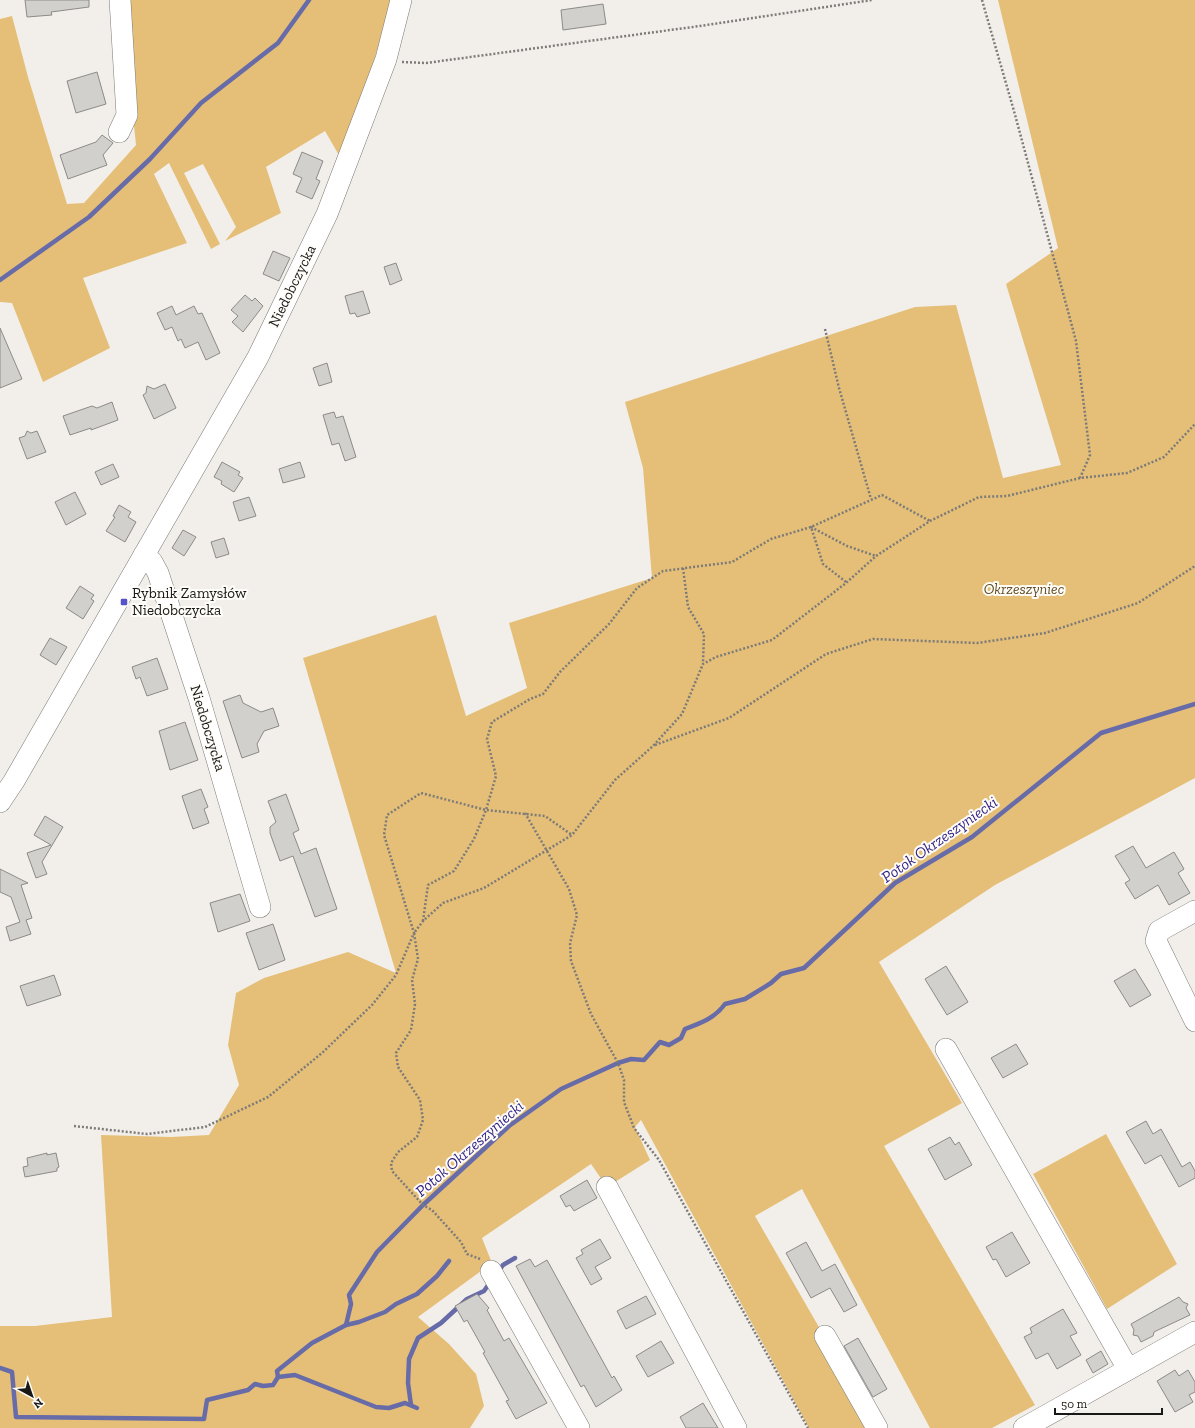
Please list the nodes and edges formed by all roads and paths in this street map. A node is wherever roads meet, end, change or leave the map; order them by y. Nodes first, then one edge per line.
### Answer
1 (120, 0) edge
2 (401, 0) edge
3 (872, 0) edge
4 (982, 0) edge
5 (386, 59) junction
6 (119, 132) dead end
7 (825, 329) dead end
8 (1195, 424) edge
9 (1080, 478) junction
10 (871, 499) junction
11 (930, 521) junction
12 (811, 527) junction
13 (144, 555) junction
14 (876, 556) junction
15 (1195, 566) edge
16 (683, 568) junction
17 (846, 582) junction
18 (703, 664) junction
19 (653, 746) junction
20 (0, 802) edge
21 (486, 810) junction
22 (525, 813) junction
23 (572, 836) junction
24 (546, 850) junction
25 (260, 907) dead end
26 (1195, 911) edge
27 (423, 921) junction
28 (414, 933) junction
29 (1195, 1020) edge
30 (946, 1049) dead end
31 (74, 1126) dead end
32 (607, 1187) dead end
33 (488, 1266) joint
34 (1195, 1332) edge
35 (825, 1336) dead end
36 (1128, 1369) junction
37 (1036, 1425) edge
38 (579, 1428) edge
39 (736, 1428) edge
40 (808, 1428) edge
41 (877, 1428) edge

1 - 6 street
2 - 5 street, Niedobczycka
3 - 5 path
4 - 9 path
5 - 13 street, Niedobczycka
7 - 10 path
8 - 9 path
9 - 11 path
10 - 11 path
10 - 12 path
11 - 14 path
12 - 14 path
12 - 16 path
12 - 17 path
13 - 20 street, Niedobczycka
13 - 25 street, Niedobczycka
14 - 17 path
15 - 19 path
16 - 18 path
16 - 21 path
17 - 18 path
18 - 19 path
19 - 23 path
21 - 22 path
21 - 27 path
21 - 28 path
22 - 23 path
22 - 24 path
23 - 24 path
24 - 27 path
24 - 40 path
26 - 29 street
27 - 28 path
28 - 31 path
28 - 33 path
30 - 36 street
32 - 39 street
33 - 38 street
34 - 36 street
35 - 41 street
36 - 37 street

